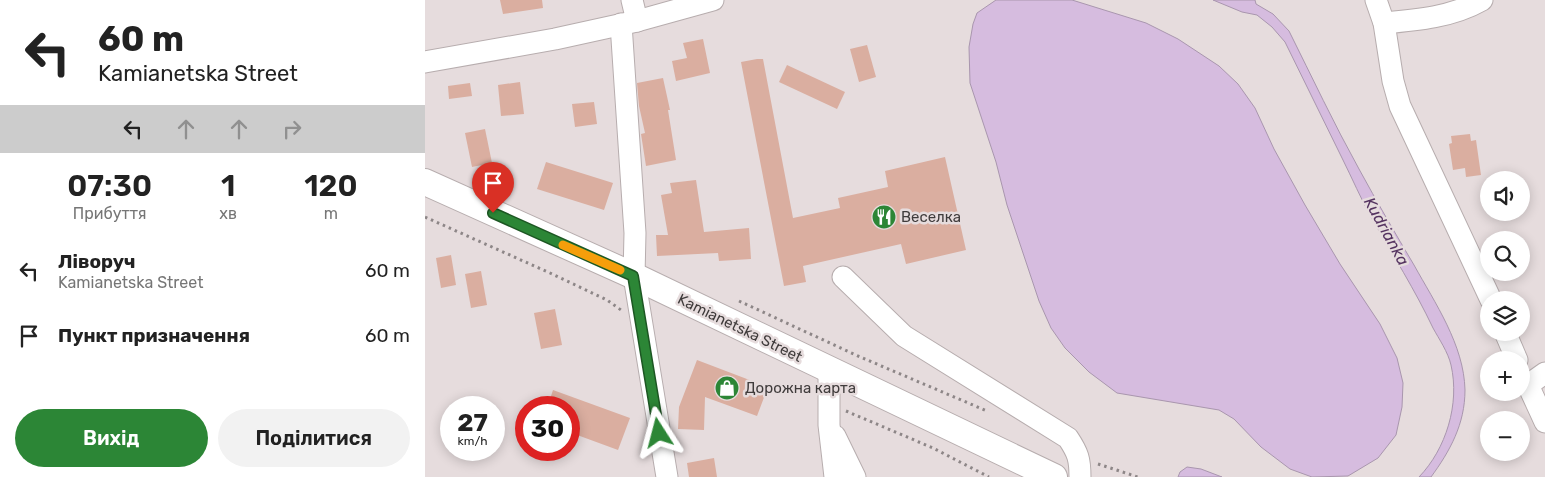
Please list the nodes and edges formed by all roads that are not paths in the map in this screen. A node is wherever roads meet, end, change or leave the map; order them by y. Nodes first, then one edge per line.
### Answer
1 (631, 0) edge
2 (713, 0) edge
3 (1376, 0) edge
4 (1482, 0) edge
5 (1384, 22) junction
6 (629, 23) junction
7 (425, 62) edge
8 (425, 182) edge
9 (633, 276) junction
10 (843, 277) dead end
11 (1487, 291) edge
12 (829, 371) junction
13 (1532, 376) edge
14 (1545, 422) edge
15 (829, 425) junction
16 (1079, 467) edge
17 (667, 477) edge
18 (835, 477) edge
19 (855, 477) edge
20 (1054, 477) edge

1 - 6 street
2 - 6 street
3 - 5 street
4 - 5 street
5 - 11 street
6 - 7 street
6 - 9 street
8 - 9 main road, Kamianetska Street
9 - 12 main road, Kamianetska Street
9 - 17 street
10 - 16 street
12 - 15 street
12 - 20 main road, Kamianetska Street
13 - 14 street
15 - 18 street
15 - 19 street

